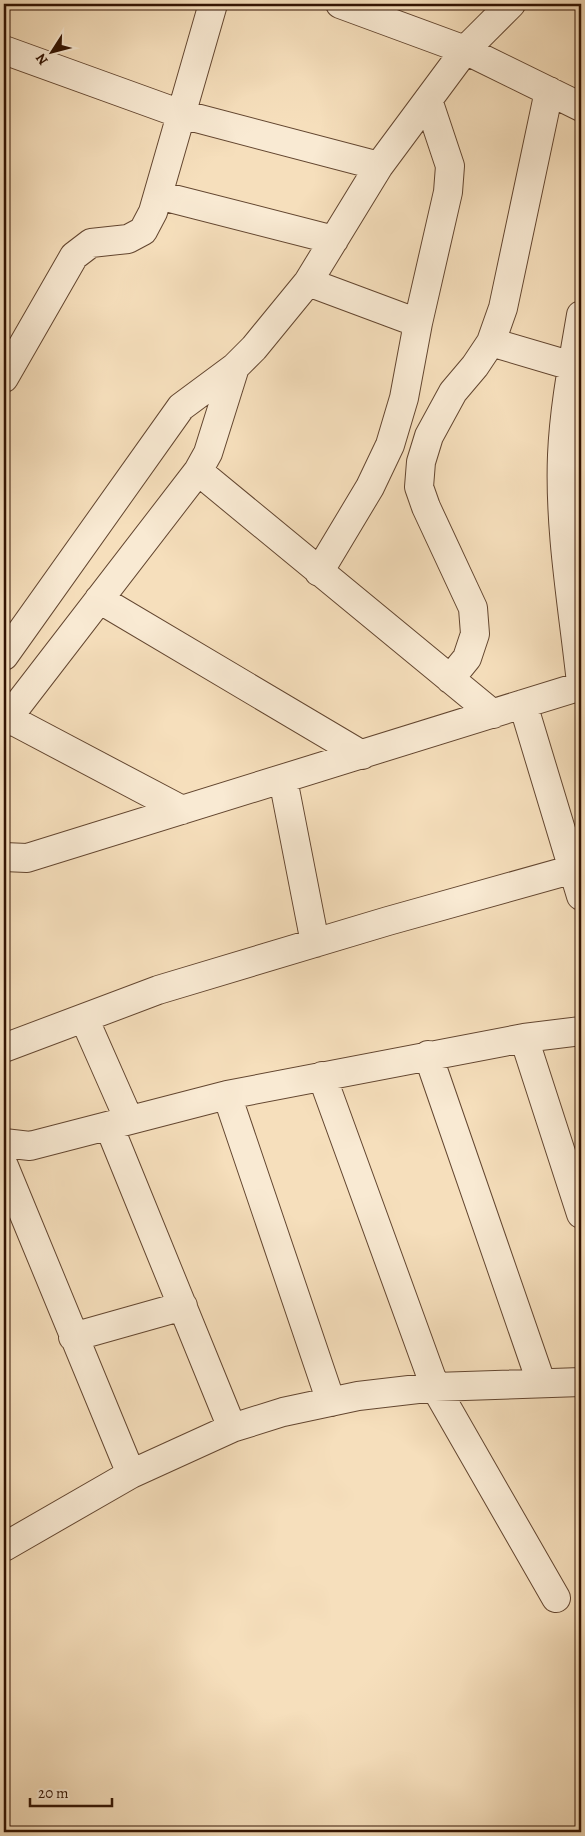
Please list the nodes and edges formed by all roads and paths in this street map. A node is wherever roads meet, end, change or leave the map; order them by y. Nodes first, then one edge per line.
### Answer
1 (213, 4) edge
2 (340, 4) edge
3 (511, 4) edge
4 (4, 50) edge
5 (465, 50) junction
6 (549, 91) junction
7 (428, 100) junction
8 (581, 107) edge
9 (181, 114) junction
10 (379, 166) junction
11 (158, 195) junction
12 (334, 240) junction
13 (308, 282) junction
14 (581, 315) edge
15 (418, 323) junction
16 (491, 342) junction
17 (235, 366) junction
18 (572, 366) junction
19 (4, 378) edge
20 (198, 472) junction
21 (319, 572) junction
22 (99, 599) junction
23 (4, 656) edge
24 (450, 679) junction
25 (581, 685) edge
26 (523, 704) junction
27 (493, 714) junction
28 (5, 719) edge
29 (362, 755) junction
30 (283, 779) junction
31 (182, 810) junction
32 (4, 858) edge
33 (577, 868) edge
34 (581, 896) edge
35 (315, 943) junction
36 (84, 1018) junction
37 (581, 1031) edge
38 (524, 1038) junction
39 (4, 1048) edge
40 (428, 1056) junction
41 (322, 1076) junction
42 (227, 1095) junction
43 (119, 1123) junction
44 (4, 1143) edge
45 (4, 1166) edge
46 (575, 1173) edge
47 (581, 1214) edge
48 (183, 1306) junction
49 (74, 1337) junction
50 (541, 1382) junction
51 (581, 1382) edge
52 (435, 1386) junction
53 (331, 1402) junction
54 (232, 1428) junction
55 (131, 1474) junction
56 (4, 1547) edge
57 (556, 1598) dead end

1 - 9 street
2 - 5 street
3 - 5 street
4 - 9 street
5 - 6 street
5 - 7 street
6 - 8 street
6 - 16 street
7 - 10 street
7 - 15 street
9 - 10 street
9 - 11 street
10 - 12 street
11 - 12 street
11 - 19 street
12 - 13 street
13 - 15 street
13 - 17 street
14 - 18 street
15 - 21 street
16 - 18 street
16 - 24 street
17 - 20 street
17 - 23 street
18 - 25 street
20 - 21 street
20 - 22 street
21 - 24 street
22 - 28 street
22 - 29 street
24 - 27 street
25 - 26 street
26 - 27 street
26 - 33 street
27 - 29 street
28 - 31 street
29 - 30 street
30 - 31 street
30 - 35 street
31 - 32 street
33 - 34 street
33 - 35 street
35 - 36 street
36 - 39 street
36 - 43 street
37 - 38 street
38 - 40 street
38 - 46 street
40 - 41 street
40 - 50 street
41 - 42 street
41 - 52 street
42 - 43 street
42 - 53 street
43 - 44 street
43 - 48 street
45 - 49 street
46 - 47 street
48 - 49 street
48 - 54 street
49 - 55 street
50 - 51 street
50 - 52 street
52 - 53 street
52 - 57 street
53 - 54 street
54 - 55 street
55 - 56 street

